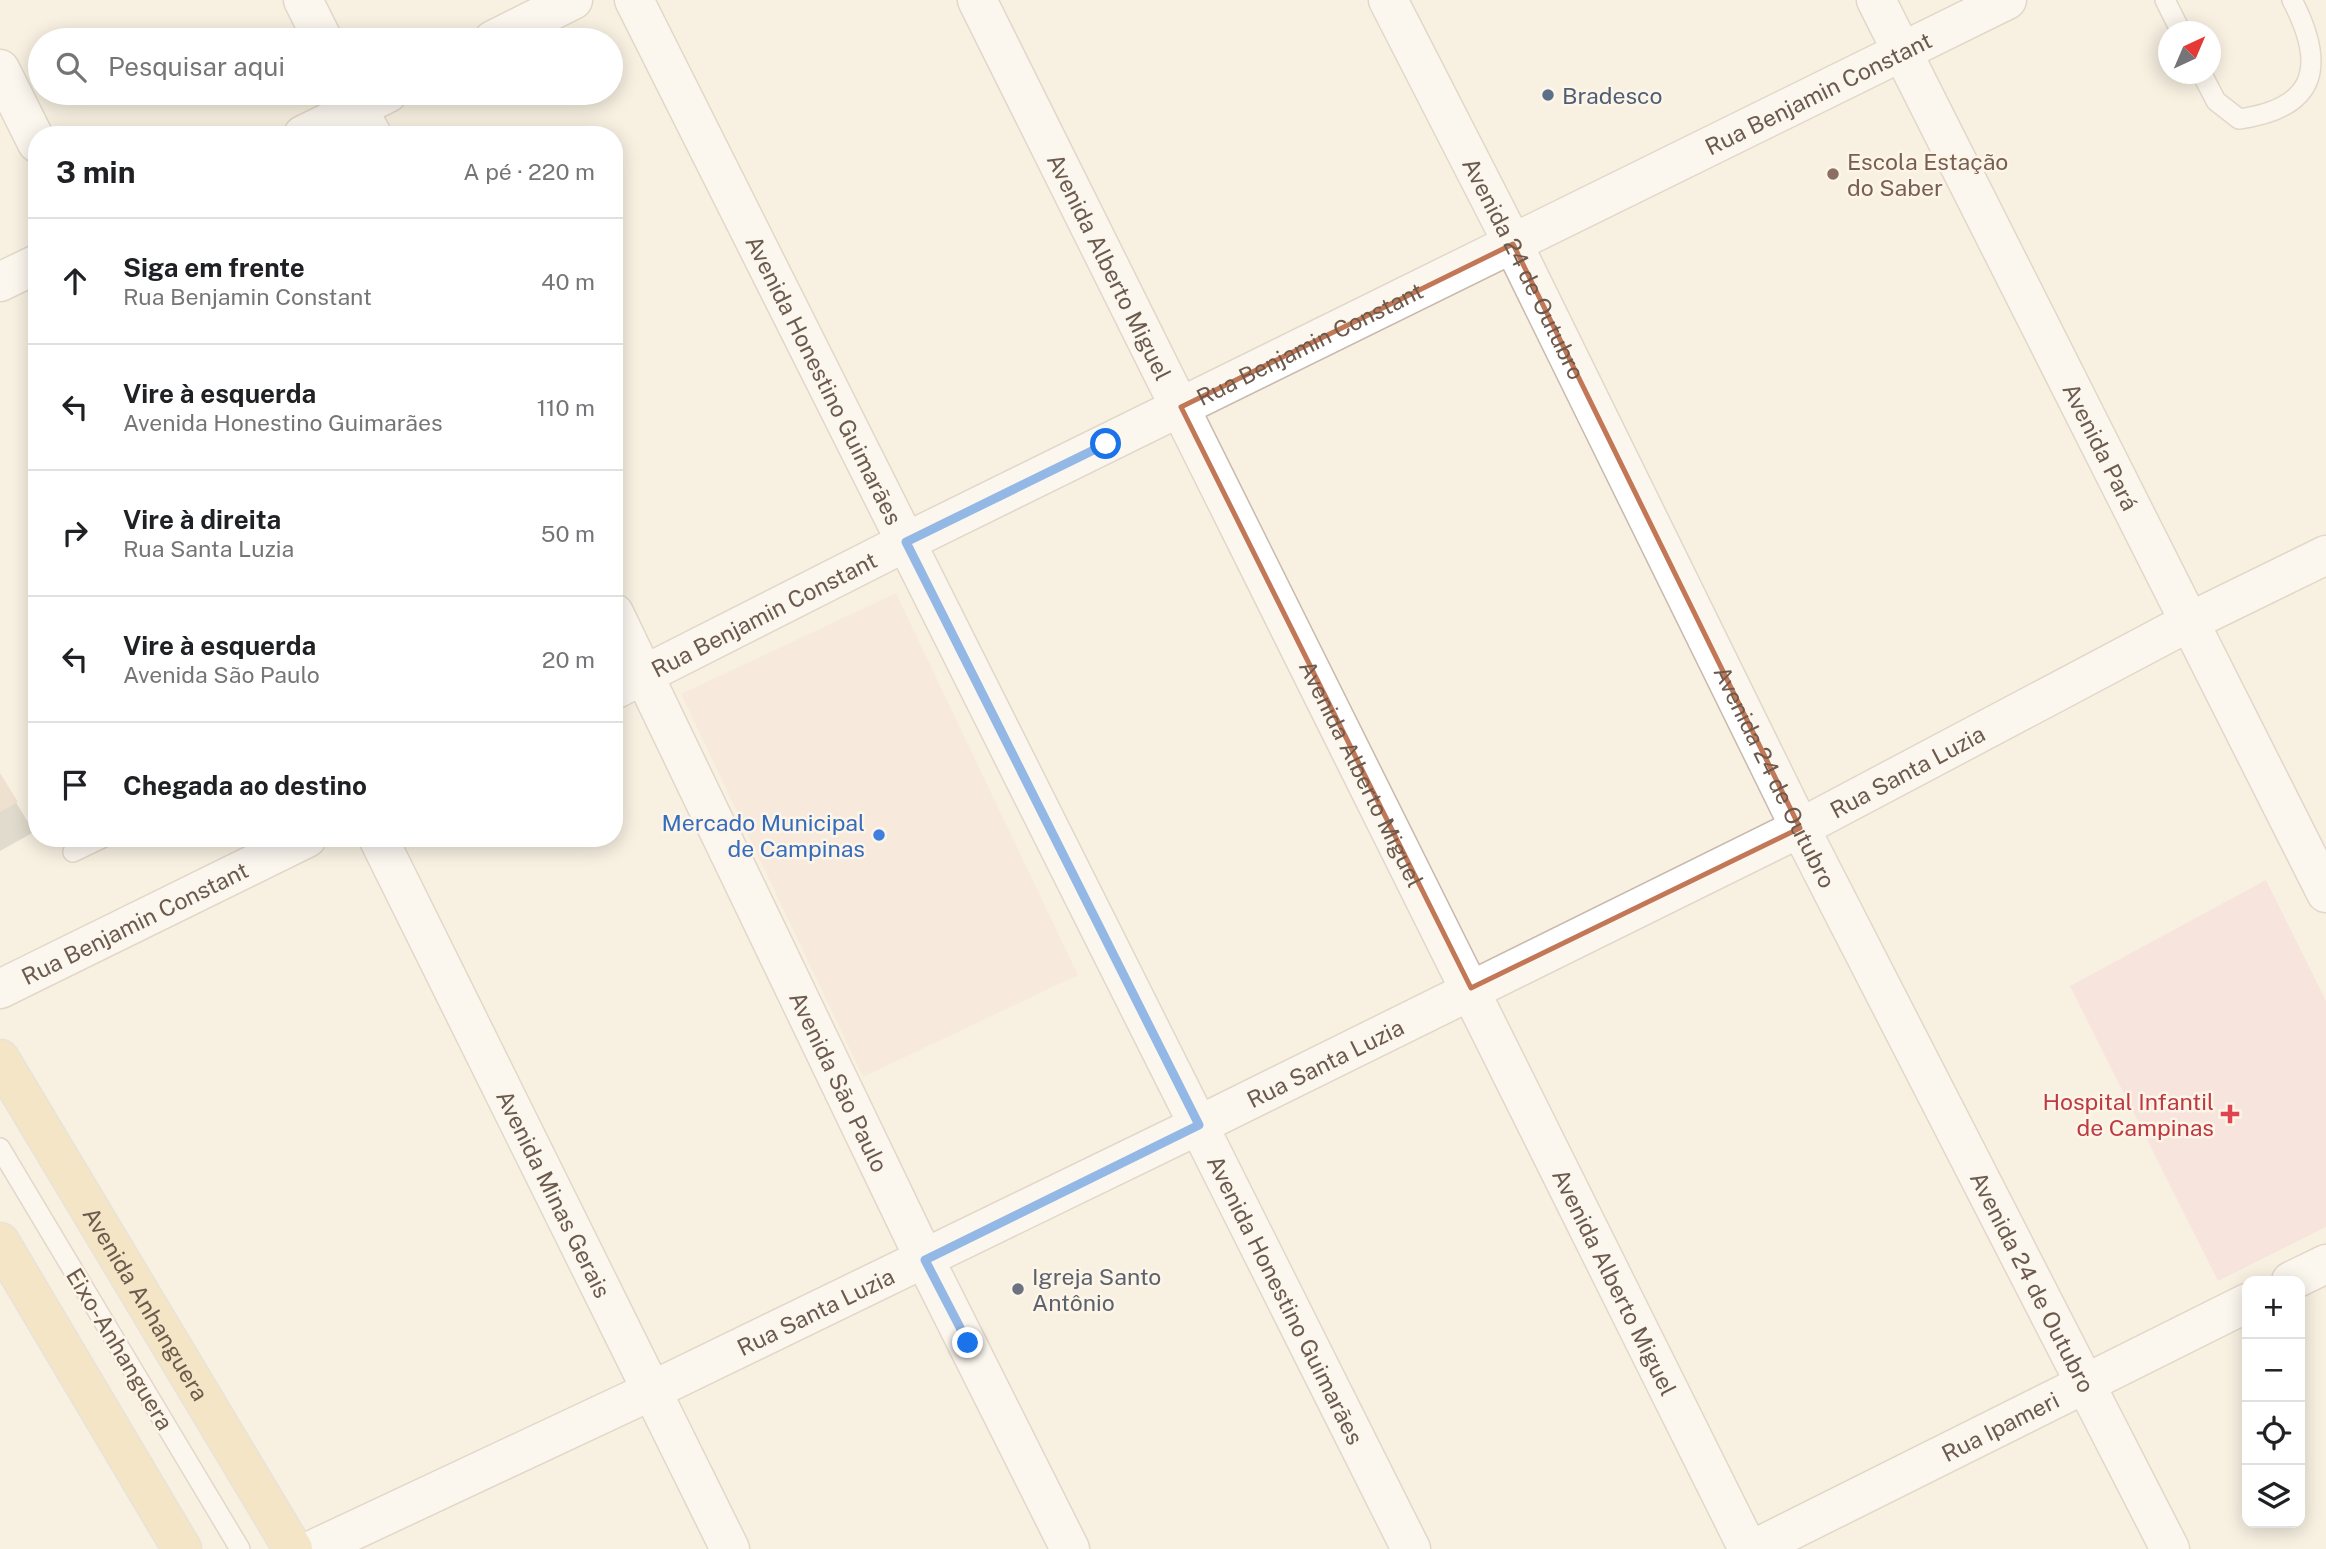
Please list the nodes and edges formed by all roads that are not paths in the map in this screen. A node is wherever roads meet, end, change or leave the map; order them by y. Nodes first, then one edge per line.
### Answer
1 (303, 0) edge
2 (573, 0) edge
3 (634, 0) edge
4 (977, 0) edge
5 (1388, 0) edge
6 (1876, 0) edge
7 (2007, 0) edge
8 (2165, 0) edge
9 (2292, 0) edge
10 (2176, 21) edge
11 (317, 28) edge
12 (517, 28) edge
13 (1902, 50) junction
14 (0, 69) edge
15 (2207, 84) edge
16 (366, 107) edge
17 (28, 126) edge
18 (323, 126) edge
19 (1513, 244) junction
20 (28, 268) edge
21 (0, 282) edge
22 (1181, 407) junction
23 (906, 542) junction
24 (2326, 555) edge
25 (2189, 622) junction
26 (623, 652) edge
27 (630, 683) edge
28 (1800, 828) junction
29 (84, 847) edge
30 (289, 847) edge
31 (382, 847) edge
32 (74, 852) dead end
33 (2326, 893) edge
34 (1471, 988) junction
35 (0, 989) edge
36 (0, 1059) edge
37 (1199, 1125) junction
38 (0, 1148) edge
39 (0, 1242) edge
40 (925, 1260) junction
41 (2326, 1264) edge
42 (2301, 1276) edge
43 (2242, 1306) edge
44 (2087, 1384) junction
45 (651, 1391) junction
46 (182, 1549) edge
47 (240, 1549) edge
48 (293, 1549) edge
49 (314, 1549) edge
50 (730, 1549) edge
51 (1070, 1549) edge
52 (1411, 1549) edge
53 (1748, 1549) edge
54 (1754, 1549) edge
55 (2170, 1549) edge

1 - 11 street
2 - 12 street
3 - 23 street, Avenida Honestino Guimarães
4 - 22 street, Avenida Alberto Miguel
5 - 19 street, Avenida 24 de Outubro
6 - 13 street, Avenida Pará
7 - 13 street, Rua Benjamin Constant
8 - 10 lane
9 - 15 lane
13 - 19 street, Rua Benjamin Constant
13 - 25 street, Avenida Pará
14 - 17 street
16 - 18 street
19 - 22 street, Rua Benjamin Constant
19 - 28 street, Avenida 24 de Outubro
20 - 21 street
22 - 23 street, Rua Benjamin Constant
22 - 34 street, Avenida Alberto Miguel
23 - 27 street, Rua Benjamin Constant
23 - 37 street, Avenida Honestino Guimarães
24 - 25 street, Rua Santa Luzia
25 - 28 street, Rua Santa Luzia
25 - 33 street, Avenida Pará
26 - 27 street, Avenida São Paulo
27 - 40 street, Avenida São Paulo
28 - 34 street, Rua Santa Luzia
28 - 44 street, Avenida 24 de Outubro
29 - 32 lane
30 - 35 street, Rua Benjamin Constant
31 - 45 street, Avenida Minas Gerais
34 - 37 street, Rua Santa Luzia
34 - 53 street, Avenida Alberto Miguel
36 - 48 main road, Avenida Anhanguera
37 - 40 street, Rua Santa Luzia
37 - 52 street, Avenida Honestino Guimarães
38 - 47 lane, Eixo-Anhanguera
39 - 46 main road
40 - 45 street, Rua Santa Luzia
40 - 51 street, Avenida São Paulo
41 - 42 street
43 - 44 street, Rua Ipameri
44 - 54 street, Rua Ipameri
44 - 55 street, Avenida 24 de Outubro
45 - 49 street, Rua Santa Luzia
45 - 50 street, Avenida Minas Gerais

